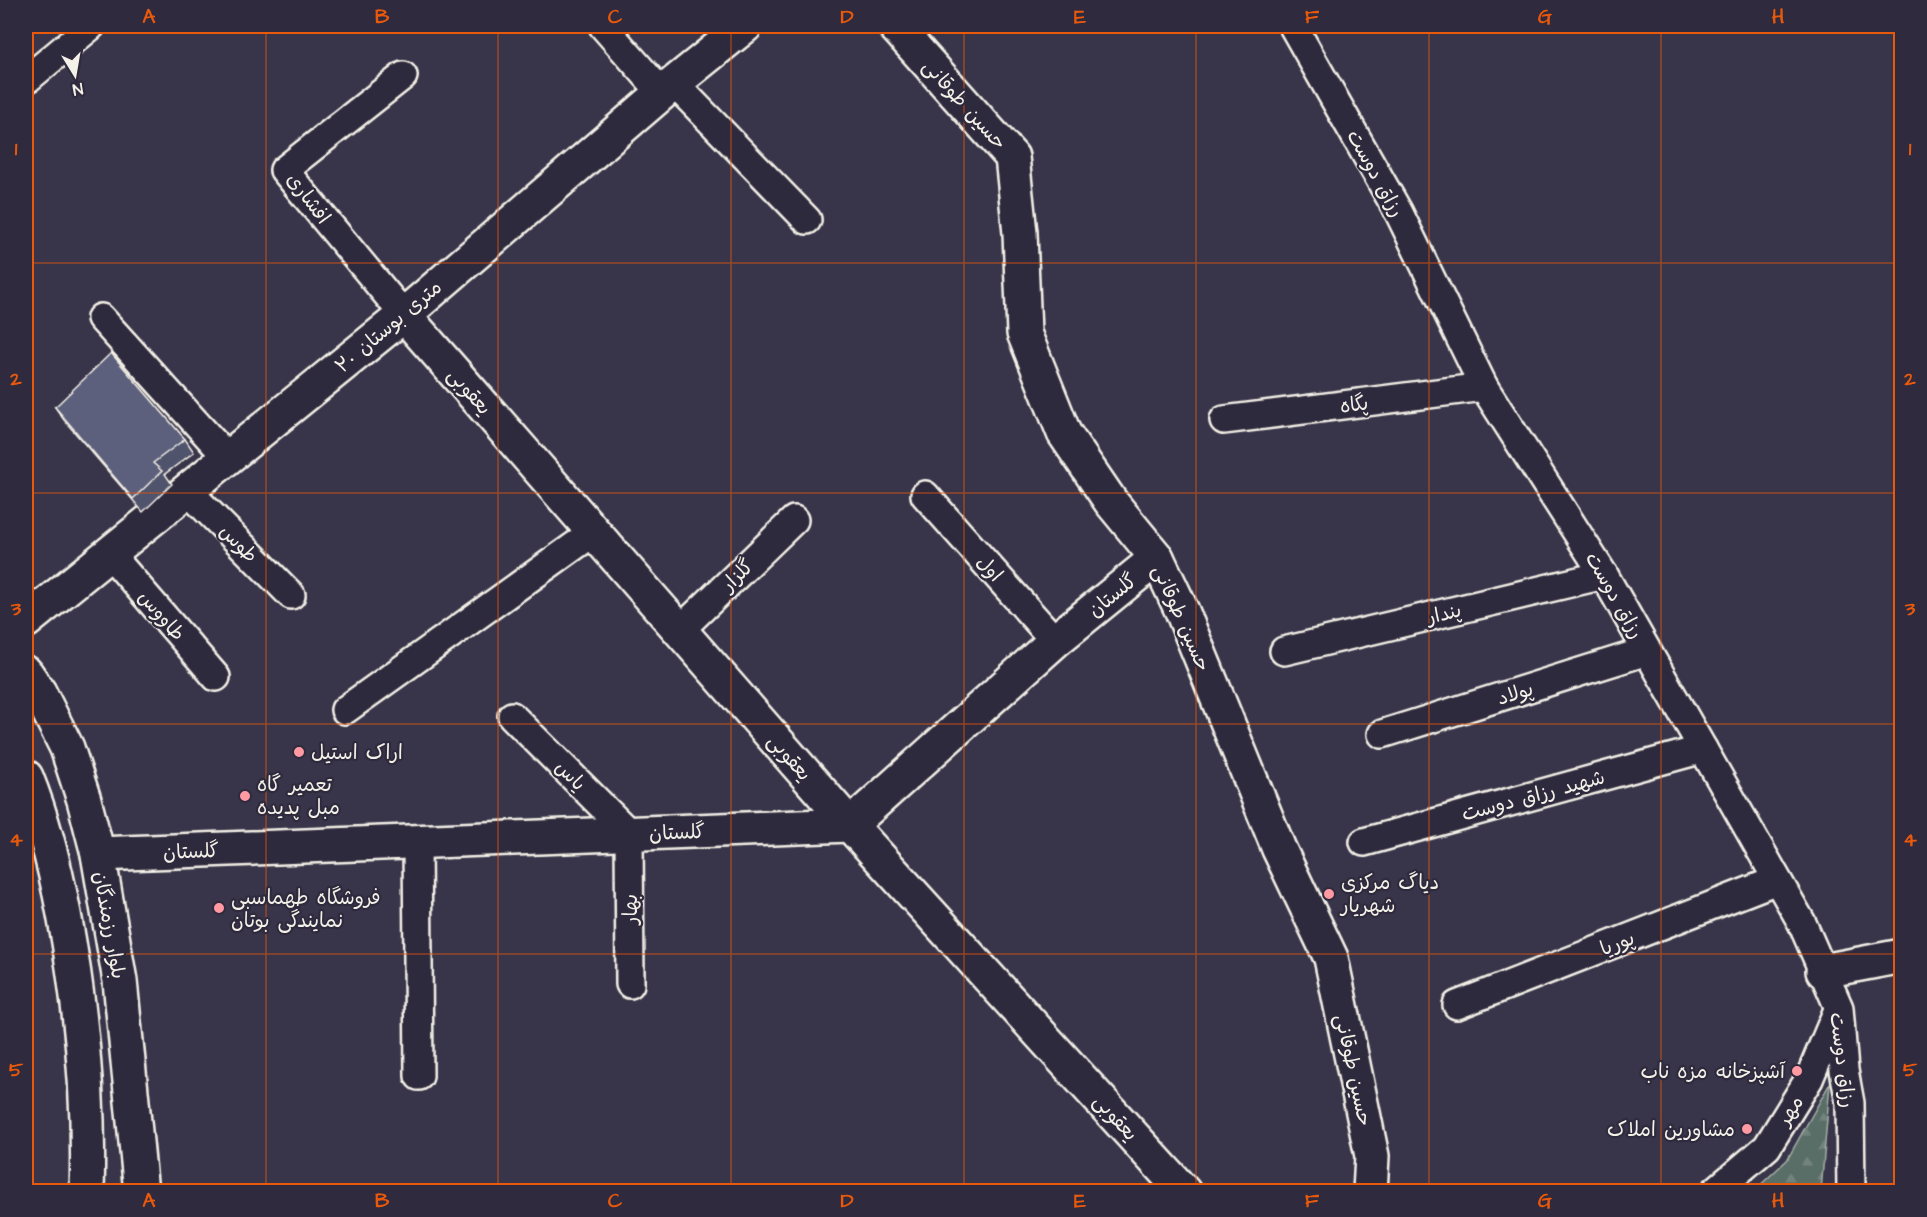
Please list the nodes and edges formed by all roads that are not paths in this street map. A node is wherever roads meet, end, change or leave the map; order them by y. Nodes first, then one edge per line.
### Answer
1 (92, 26) edge
2 (603, 26) edge
3 (745, 26) edge
4 (895, 26) edge
5 (1293, 26) edge
6 (403, 76) dead end
7 (26, 80) edge
8 (668, 88) junction
9 (807, 220) dead end
10 (404, 315) junction
11 (101, 318) dead end
12 (1484, 387) junction
13 (1224, 420) dead end
14 (227, 457) junction
15 (187, 490) junction
16 (925, 495) dead end
17 (794, 520) dead end
18 (594, 532) junction
19 (109, 553) junction
20 (1157, 558) junction
21 (1604, 574) junction
22 (291, 595) dead end
23 (26, 621) edge
24 (680, 630) junction
25 (1055, 641) junction
26 (1284, 651) dead end
27 (1647, 651) junction
28 (216, 677) dead end
29 (32, 683) edge
30 (345, 710) dead end
31 (512, 716) dead end
32 (1382, 734) dead end
33 (1703, 749) junction
34 (26, 777) edge
35 (850, 825) junction
36 (629, 833) junction
37 (417, 842) junction
38 (1364, 842) dead end
39 (98, 854) junction
40 (1778, 880) junction
41 (1902, 956) edge
42 (1822, 971) junction
43 (630, 984) dead end
44 (1457, 1005) dead end
45 (1839, 1008) junction
46 (419, 1076) dead end
47 (87, 1191) edge
48 (141, 1191) edge
49 (1184, 1191) edge
50 (1370, 1191) edge
51 (1714, 1191) edge
52 (1851, 1191) edge

1 - 7 street
2 - 8 street
3 - 8 street, ۲۰ متری بوستان
4 - 20 street, حسین طوقانی
5 - 12 street, رزاق دوست
6 - 10 street, افشاری
8 - 9 street
8 - 10 street, ۲۰ متری بوستان
10 - 14 street, ۲۰ متری بوستان
10 - 18 street, یعقوبی
11 - 14 street
12 - 13 street, پگاه
12 - 21 street, رزاق دوست
14 - 15 street, ۲۰ متری بوستان
15 - 19 street, ۲۰ متری بوستان
15 - 22 street, طوس
16 - 25 street, اول
17 - 24 street, گلزار
18 - 24 street, یعقوبی
18 - 30 street
19 - 23 street, ۲۰ متری بوستان
19 - 28 street, طاووس
20 - 25 street, گلستان
20 - 50 street, حسین طوقانی
21 - 26 street, پندار
21 - 27 street, رزاق دوست
24 - 35 street, یعقوبی
25 - 35 street, گلستان
27 - 32 street, پولاد
27 - 33 street, رزاق دوست
29 - 39 street, بلوار رزمندگان
31 - 36 street, یاس
33 - 38 street, شهید رزاق دوست
33 - 40 street, رزاق دوست
34 - 47 street
35 - 36 street, گلستان
35 - 49 street, یعقوبی
36 - 37 street, گلستان
36 - 43 street, بهار
37 - 39 street, گلستان
37 - 46 street
39 - 48 street, بلوار رزمندگان
40 - 42 street, رزاق دوست
40 - 44 street, پوریا
41 - 42 street
42 - 45 street, رزاق دوست
45 - 51 street, مهر
45 - 52 street, رزاق دوست

